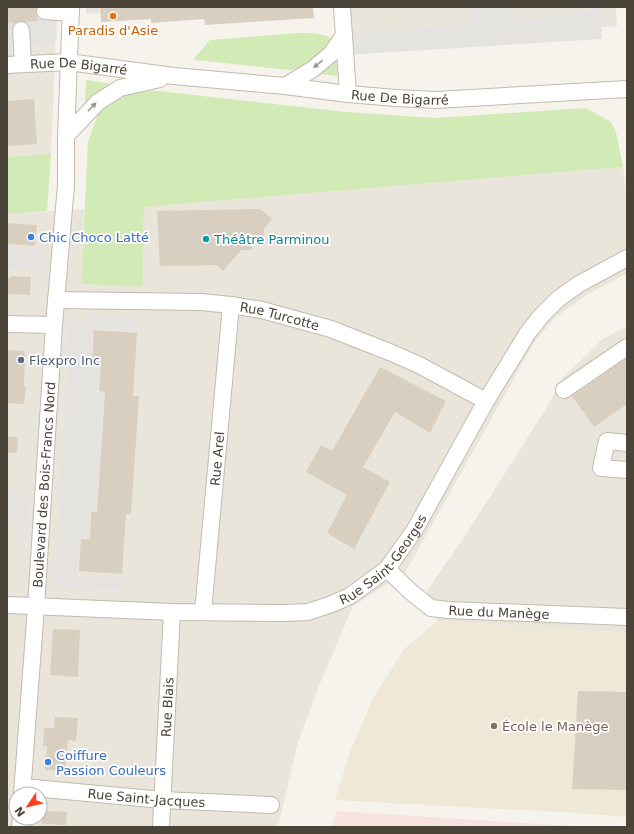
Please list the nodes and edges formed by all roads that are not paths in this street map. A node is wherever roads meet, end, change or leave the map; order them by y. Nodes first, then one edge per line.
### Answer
1 (342, 7) edge
2 (71, 10) edge
3 (46, 11) dead end
4 (21, 30) dead end
5 (344, 35) junction
6 (68, 62) junction
7 (23, 64) junction
8 (7, 65) edge
9 (174, 76) junction
10 (285, 86) junction
11 (627, 89) edge
12 (348, 94) junction
13 (66, 136) junction
14 (627, 258) edge
15 (56, 300) junction
16 (232, 305) junction
17 (7, 324) edge
18 (54, 325) junction
19 (627, 347) edge
20 (564, 390) dead end
21 (486, 401) junction
22 (627, 443) edge
23 (627, 470) edge
24 (387, 569) junction
25 (7, 605) edge
26 (36, 607) junction
27 (172, 612) junction
28 (203, 612) junction
29 (627, 617) edge
30 (22, 786) edge
31 (48, 792) edge
32 (162, 800) junction
33 (271, 805) dead end
34 (161, 827) edge

1 - 5 street
2 - 3 street
2 - 6 street, Boulevard des Bois-Francs Nord
4 - 7 street
5 -> 10 street
5 - 12 street
6 - 7 street, Rue De Bigarré
6 - 9 street, Rue De Bigarré
6 - 13 street, Boulevard des Bois-Francs Nord
7 - 8 street, Rue De Bigarré
9 - 10 street, Rue De Bigarré
13 -> 9 street, Rue De Bigarré
10 - 12 street, Rue De Bigarré
11 - 12 street, Rue De Bigarré
13 - 15 street, Boulevard des Bois-Francs Nord
14 - 21 street, Rue Saint-Georges
15 - 16 street, Rue Turcotte
15 - 18 street, Boulevard des Bois-Francs Nord
16 - 21 street, Rue Turcotte
16 - 28 street, Rue Arel
17 - 18 street
18 - 26 street, Boulevard des Bois-Francs Nord
19 - 20 street
21 - 24 street, Rue Saint-Georges
22 - 23 street
24 - 28 street, Rue Saint-Georges
24 - 29 street, Rue du Manège
25 - 26 street, Rue Saint-Georges
26 - 27 street, Rue Saint-Georges
26 - 30 street, Boulevard des Bois-Francs Nord
27 - 28 street, Rue Saint-Georges
27 - 32 street, Rue Blais
31 - 32 street, Rue Saint-Jacques
32 - 33 street, Rue Saint-Jacques
32 - 34 street, Rue Blais

